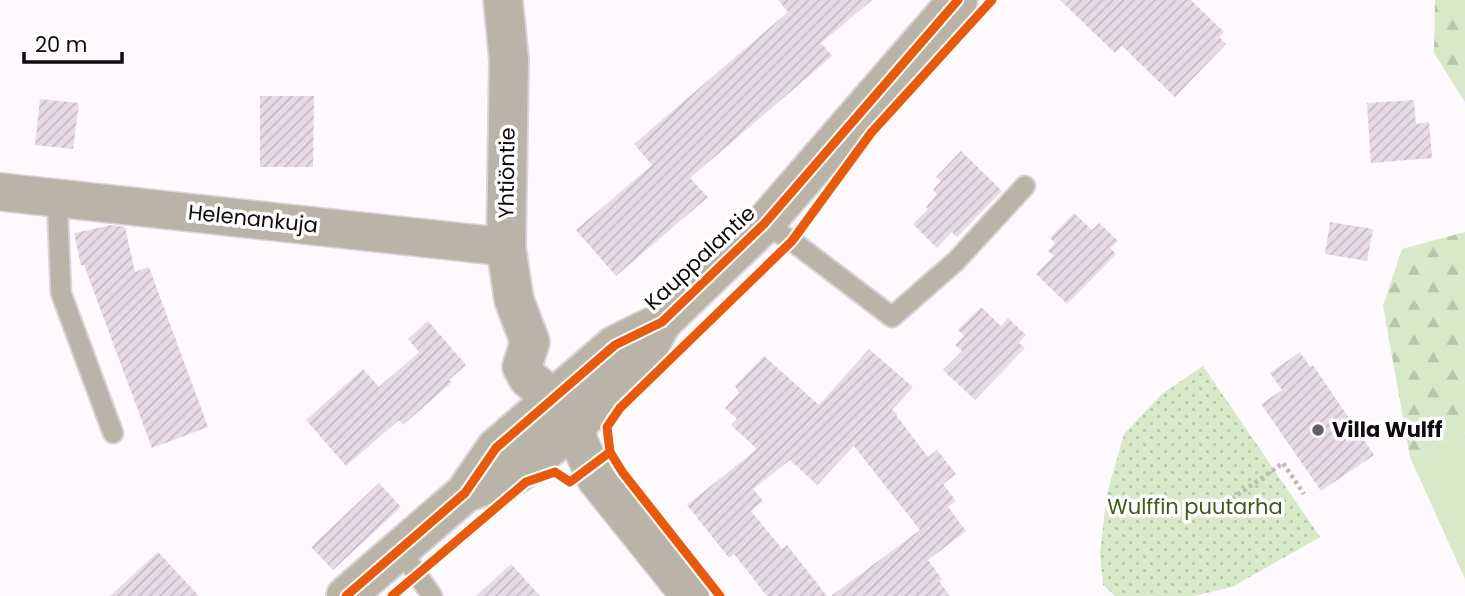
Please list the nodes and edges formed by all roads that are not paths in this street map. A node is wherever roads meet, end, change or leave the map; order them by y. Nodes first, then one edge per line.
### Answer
1 (503, 0) edge
2 (958, 0) edge
3 (1025, 186) dead end
4 (0, 192) edge
5 (57, 198) junction
6 (764, 224) junction
7 (506, 247) junction
8 (563, 413) junction
9 (113, 433) dead end
10 (400, 550) junction
11 (346, 596) edge
12 (432, 596) edge
13 (691, 596) edge

1 - 7 street, Yhtiöntie
2 - 6 street, Kauppalantie
3 - 6 lane
4 - 5 street, Helenankuja
5 - 7 street, Helenankuja
5 - 9 lane
6 - 8 street, Kauppalantie
7 - 8 street, Yhtiöntie
8 - 10 street, Kauppalantie
8 - 13 street, Yhtiöntie
10 - 11 street, Kauppalantie
10 - 12 lane

